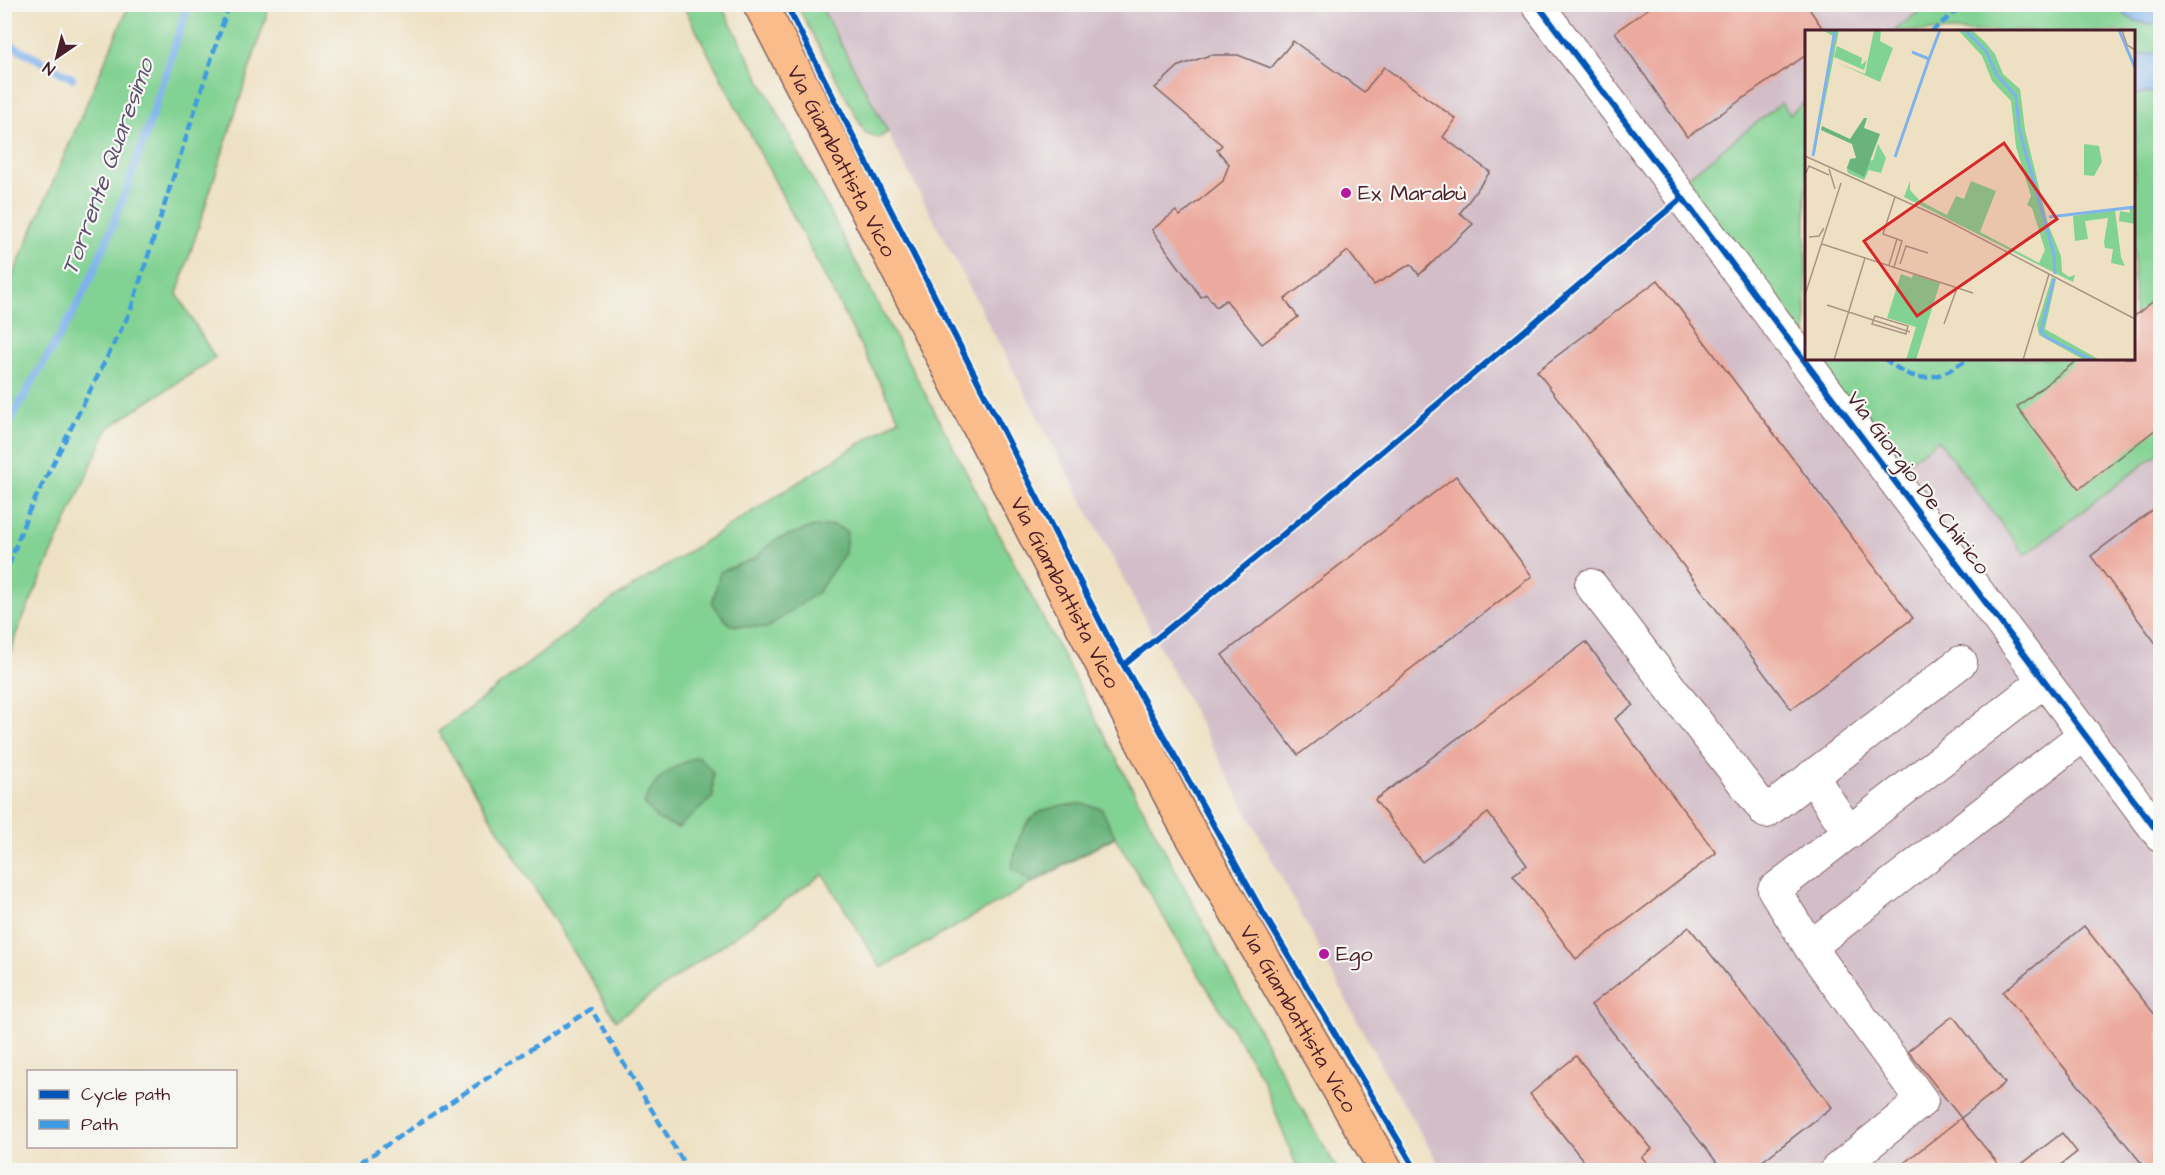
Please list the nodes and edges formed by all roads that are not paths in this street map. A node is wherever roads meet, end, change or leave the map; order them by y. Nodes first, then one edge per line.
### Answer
1 (760, 4) edge
2 (1541, 6) edge
3 (1591, 585) dead end
4 (1961, 662) dead end
5 (2044, 681) junction
6 (2085, 734) junction
7 (1812, 776) junction
8 (1849, 833) junction
9 (2160, 835) edge
10 (1810, 947) junction
11 (1386, 1170) edge
12 (1836, 1170) edge

1 - 11 main road, Via Giambattista Vico
2 - 5 street, Via Giorgio De Chirico
3 - 7 street
4 - 7 street
5 - 6 street, Via Giorgio De Chirico
5 - 8 street
6 - 9 street, Via Giorgio De Chirico
6 - 10 street
7 - 8 street
8 - 10 street
10 - 12 street

